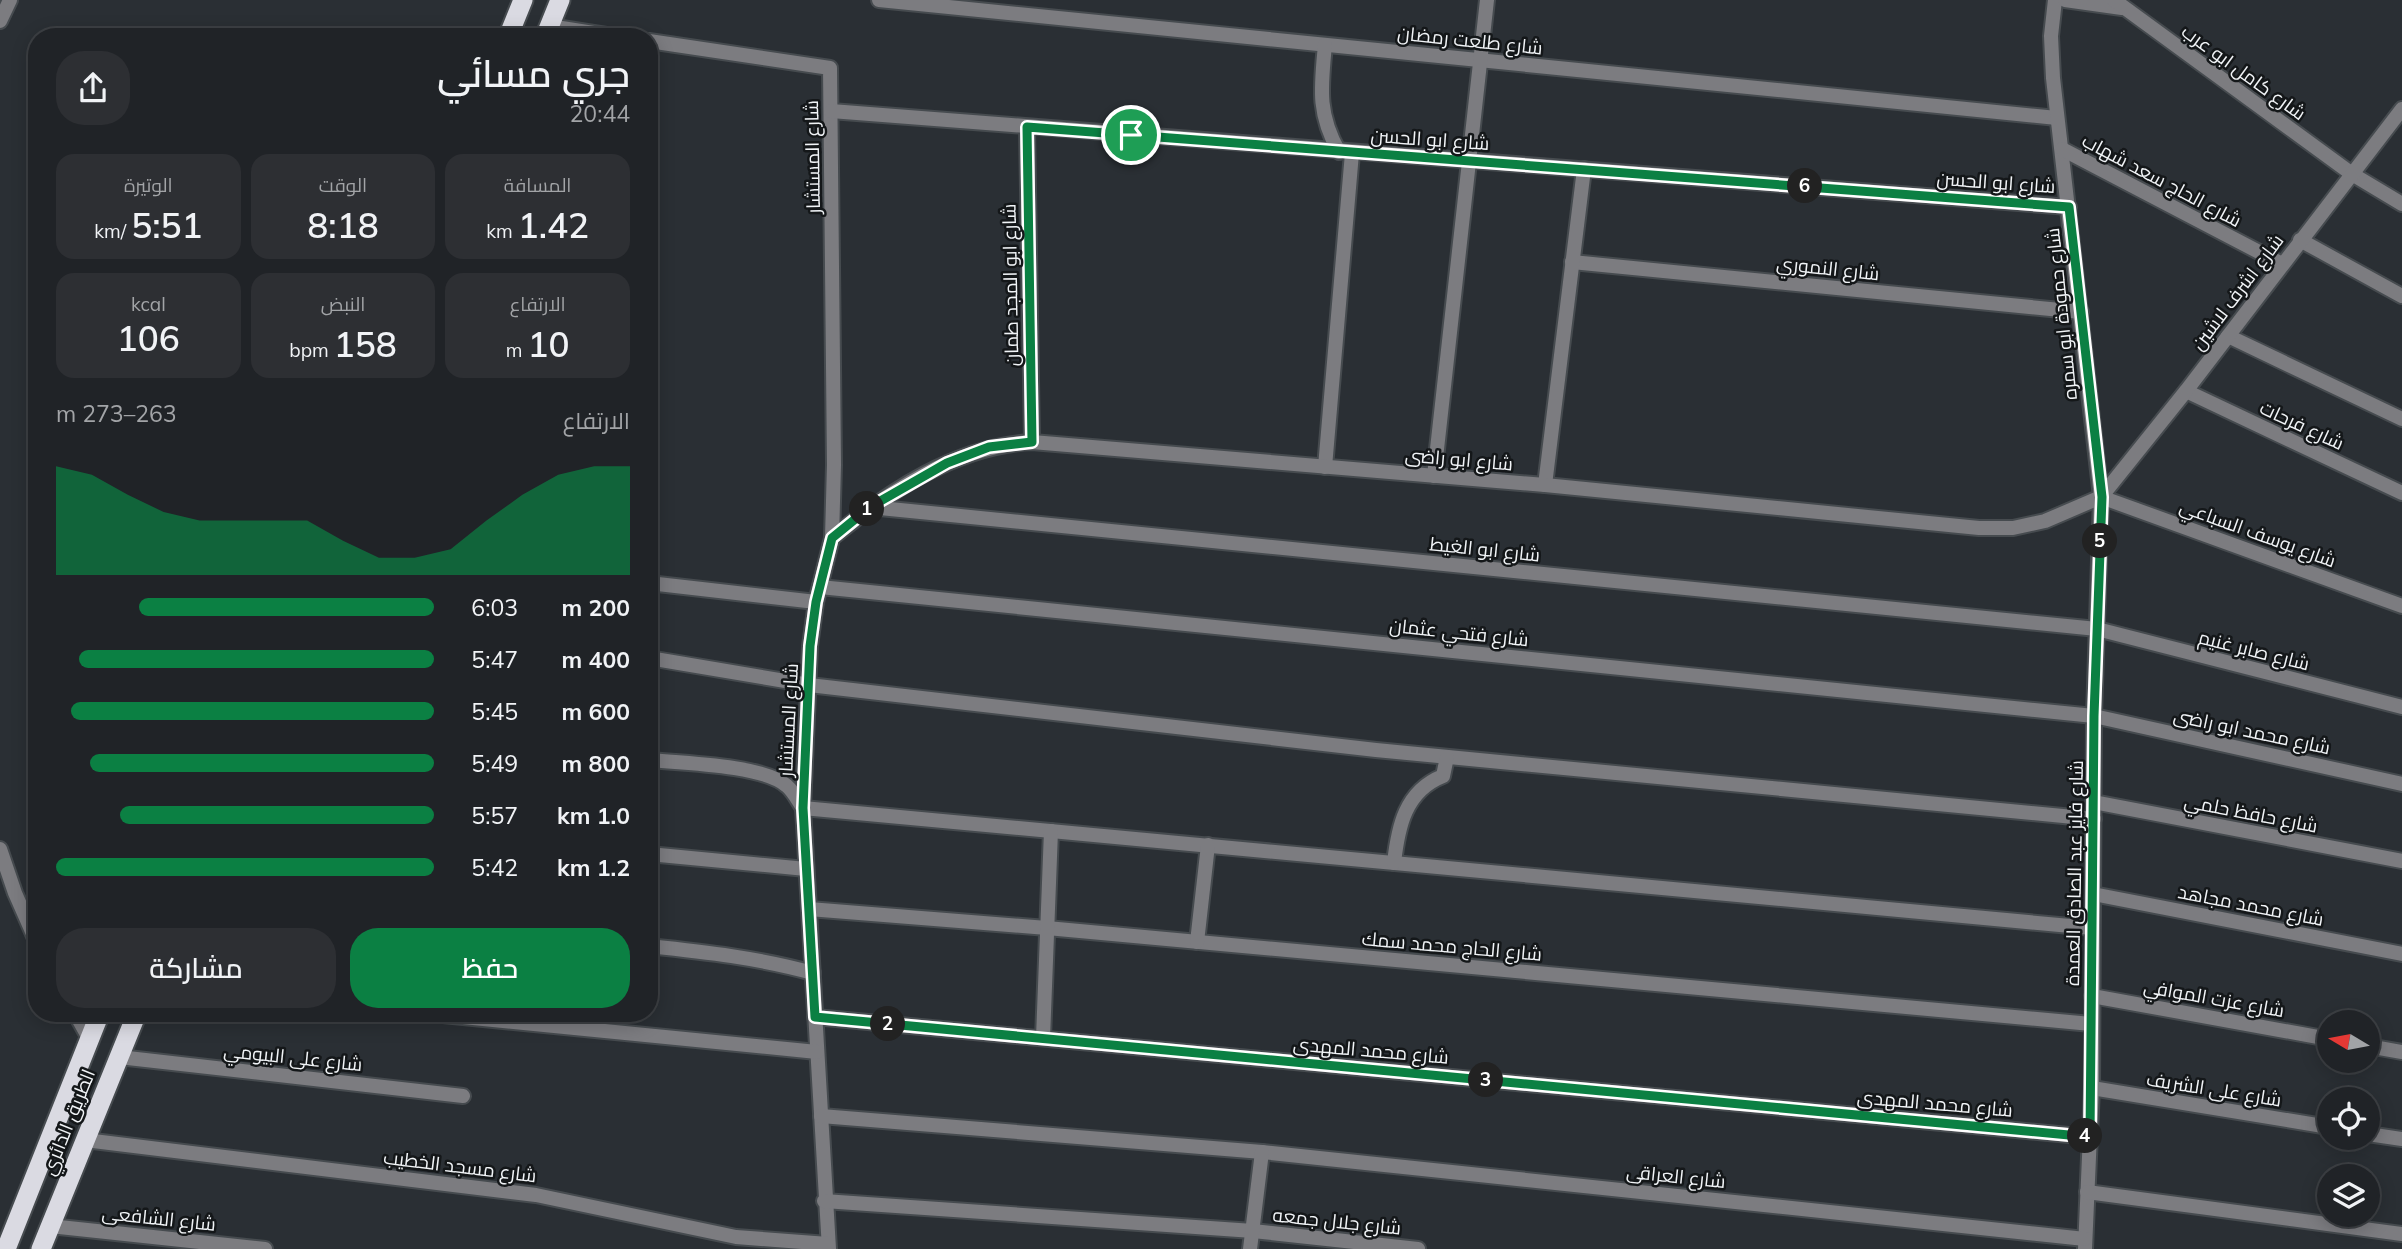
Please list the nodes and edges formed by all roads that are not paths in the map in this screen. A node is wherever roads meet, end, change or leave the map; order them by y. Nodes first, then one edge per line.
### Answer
1 (10, 0) edge
2 (523, 0) edge
3 (560, 0) edge
4 (878, 0) edge
5 (1488, 0) edge
6 (2055, 0) edge
7 (2065, 0) edge
8 (2118, 4) edge
9 (0, 21) edge
10 (512, 28) edge
11 (549, 28) edge
12 (658, 42) edge
13 (1325, 45) junction
14 (1481, 60) junction
15 (2402, 109) edge
16 (831, 111) junction
17 (2057, 118) junction
18 (1027, 127) junction
19 (2062, 149) junction
20 (1345, 153) junction
21 (1469, 160) junction
22 (1584, 169) junction
23 (2352, 174) junction
24 (2402, 204) edge
25 (2069, 207) junction
26 (2300, 240) junction
27 (1572, 262) junction
28 (2282, 264) junction
29 (2402, 296) edge
30 (2081, 312) junction
31 (2228, 336) junction
32 (2186, 391) junction
33 (2402, 419) edge
34 (1032, 442) junction
35 (1325, 467) junction
36 (1434, 476) junction
37 (1545, 485) junction
38 (2402, 493) edge
39 (2102, 497) junction
40 (870, 507) junction
41 (832, 538) junction
42 (658, 584) edge
43 (820, 587) junction
44 (816, 602) junction
45 (2402, 606) edge
46 (2097, 629) junction
47 (658, 660) edge
48 (809, 685) junction
49 (2402, 707) edge
50 (2094, 716) junction
51 (1447, 757) junction
52 (658, 761) edge
53 (2402, 784) edge
54 (2094, 802) junction
55 (803, 808) junction
56 (2094, 819) junction
57 (1051, 831) junction
58 (1208, 845) junction
59 (0, 849) edge
60 (658, 855) edge
61 (2402, 861) edge
62 (1394, 863) junction
63 (807, 869) junction
64 (2092, 894) junction
65 (809, 909) junction
66 (28, 923) edge
67 (1047, 928) junction
68 (2092, 928) junction
69 (1197, 942) junction
70 (658, 947) edge
71 (2402, 954) edge
72 (813, 973) junction
73 (2092, 996) junction
74 (815, 1017) junction
75 (80, 1022) edge
76 (96, 1022) edge
77 (133, 1022) edge
78 (514, 1022) edge
79 (2091, 1024) junction
80 (2317, 1037) edge
81 (89, 1038) junction
82 (1043, 1038) junction
83 (2380, 1048) edge
84 (817, 1052) junction
85 (2402, 1052) edge
86 (119, 1057) junction
87 (2092, 1088) junction
88 (463, 1096) dead end
89 (821, 1116) junction
90 (2317, 1125) edge
91 (2380, 1136) edge
92 (2090, 1137) junction
93 (2402, 1139) edge
94 (85, 1140) junction
95 (1262, 1152) junction
96 (40, 1164) junction
97 (70, 1177) junction
98 (2087, 1192) junction
99 (824, 1201) junction
100 (50, 1226) junction
101 (1253, 1231) junction
102 (2402, 1234) edge
103 (2085, 1244) edge
104 (828, 1247) edge
105 (6, 1249) edge
106 (41, 1249) edge
107 (265, 1249) edge
108 (1250, 1249) edge
109 (1418, 1249) edge

1 - 9 street
2 - 10 highway
3 - 11 highway
4 - 13 street, شارع طلعت رمضان
5 - 14 street
6 - 17 street, شارع حمودة ابو سمره
7 - 8 street
8 - 23 street, شارع كامل ابو عرب
12 - 16 street, شارع المستشار
13 - 14 street, شارع طلعت رمضان
13 - 20 street
14 - 17 street, شارع طلعت رمضان
14 - 21 street
15 - 23 street, شارع اشرف لاشين
16 - 18 street, شارع ابو الحسن
16 - 41 street, شارع المستشار
17 - 19 street, شارع حمودة ابو سمره
18 - 20 street, شارع ابو الحسن
18 - 34 street, شارع ابو المجد طمان
19 - 25 street, شارع حمودة ابو سمره
19 - 28 street, شارع الحاج سعد شهاب
20 - 21 street, شارع ابو الحسن
20 - 35 street
21 - 22 street, شارع ابو الحسن
21 - 36 street
22 - 25 street, شارع ابو الحسن
22 - 27 street
23 - 24 street, شارع كامل ابو عرب
23 - 26 street, شارع اشرف لاشين
25 - 30 street, شارع حمودة ابو سمره
26 - 28 street, شارع اشرف لاشين
26 - 29 street
27 - 30 street, شارع النموري
27 - 37 street
28 - 31 street, شارع اشرف لاشين
30 - 39 street, شارع حمودة ابو سمره
31 - 32 street, شارع اشرف لاشين
31 - 33 street
32 - 38 street, شارع فرحات
32 - 39 street, شارع اشرف لاشين
34 - 35 street, شارع ابو راضى
34 - 40 street, شارع ابو راضى
35 - 36 street, شارع ابو راضى
36 - 37 street, شارع ابو راضى
37 - 39 street, شارع ابو راضى
39 - 45 street, شارع يوسف السباعي
39 - 46 street, شارع فايز عبد الصادق العمدة
40 - 41 street, شارع ابو راضى
40 - 46 street, شارع ابو الغيط
41 - 43 street, شارع المستشار
42 - 44 street
43 - 44 street, شارع المستشار
43 - 50 street, شارع فتحي عثمان
44 - 48 street, شارع المستشار
46 - 49 street, شارع صابر غنيم
46 - 50 street, شارع فايز عبد الصادق العمدة
47 - 48 street
48 - 51 street
48 - 55 street, شارع المستشار
50 - 53 street, شارع محمد ابو راضى
50 - 54 street, شارع فايز عبد الصادق العمدة
51 - 56 street
51 - 62 street
52 - 55 street
54 - 56 street, شارع فايز عبد الصادق العمدة
54 - 61 street, شارع حافظ حلمي
55 - 57 street
55 - 63 street, شارع المستشار
56 - 64 street, شارع فايز عبد الصادق العمدة
57 - 58 street
57 - 67 street
58 - 62 street
58 - 69 street
59 - 66 street
60 - 63 street
62 - 68 street
63 - 65 street, شارع المستشار
64 - 68 street, شارع فايز عبد الصادق العمدة
64 - 71 street, شارع محمد مجاهد
65 - 67 street, شارع الحاج محمد سمك
65 - 72 street, شارع المستشار
67 - 69 street, شارع الحاج محمد سمك
67 - 82 street
68 - 73 street, شارع فايز عبد الصادق العمدة
69 - 79 street, شارع الحاج محمد سمك
70 - 72 street
72 - 74 street, شارع المستشار
73 - 79 street, شارع فايز عبد الصادق العمدة
73 - 80 street, شارع عزت الموافي
74 - 82 street, شارع محمد المهدى
74 - 84 street, شارع المستشار
75 - 81 street
76 - 81 highway, الطريق الدائري
77 - 86 highway, الطريق الدائري
78 - 84 street
79 - 87 street, شارع فايز عبد الصادق العمدة
81 - 96 highway, الطريق الدائري
82 - 92 street, شارع محمد المهدى
83 - 85 street
84 - 89 street, شارع المستشار
86 - 88 street, شارع على البيومي
86 - 94 highway, الطريق الدائري
87 - 90 street, شارع على الشريف
87 - 92 street, شارع فايز عبد الصادق العمدة
89 - 95 street, شارع العراقى
89 - 99 street, شارع المستشار
91 - 93 street
92 - 98 street, شارع فايز عبد الصادق العمدة
94 - 97 highway, الطريق الدائري
94 - 104 street, شارع مسجد الخطيب
95 - 101 street
95 - 103 street, شارع العراقى
96 - 97 highway
96 - 105 highway, الطريق الدائري
97 - 100 highway, الطريق الدائري
98 - 102 street
98 - 103 street, شارع فايز عبد الصادق العمدة
99 - 101 street, شارع جلال جمعه
99 - 104 street, شارع المستشار
100 - 106 highway, الطريق الدائري
100 - 107 street, شارع الشافعى
101 - 108 street
101 - 109 street, شارع جلال جمعه

